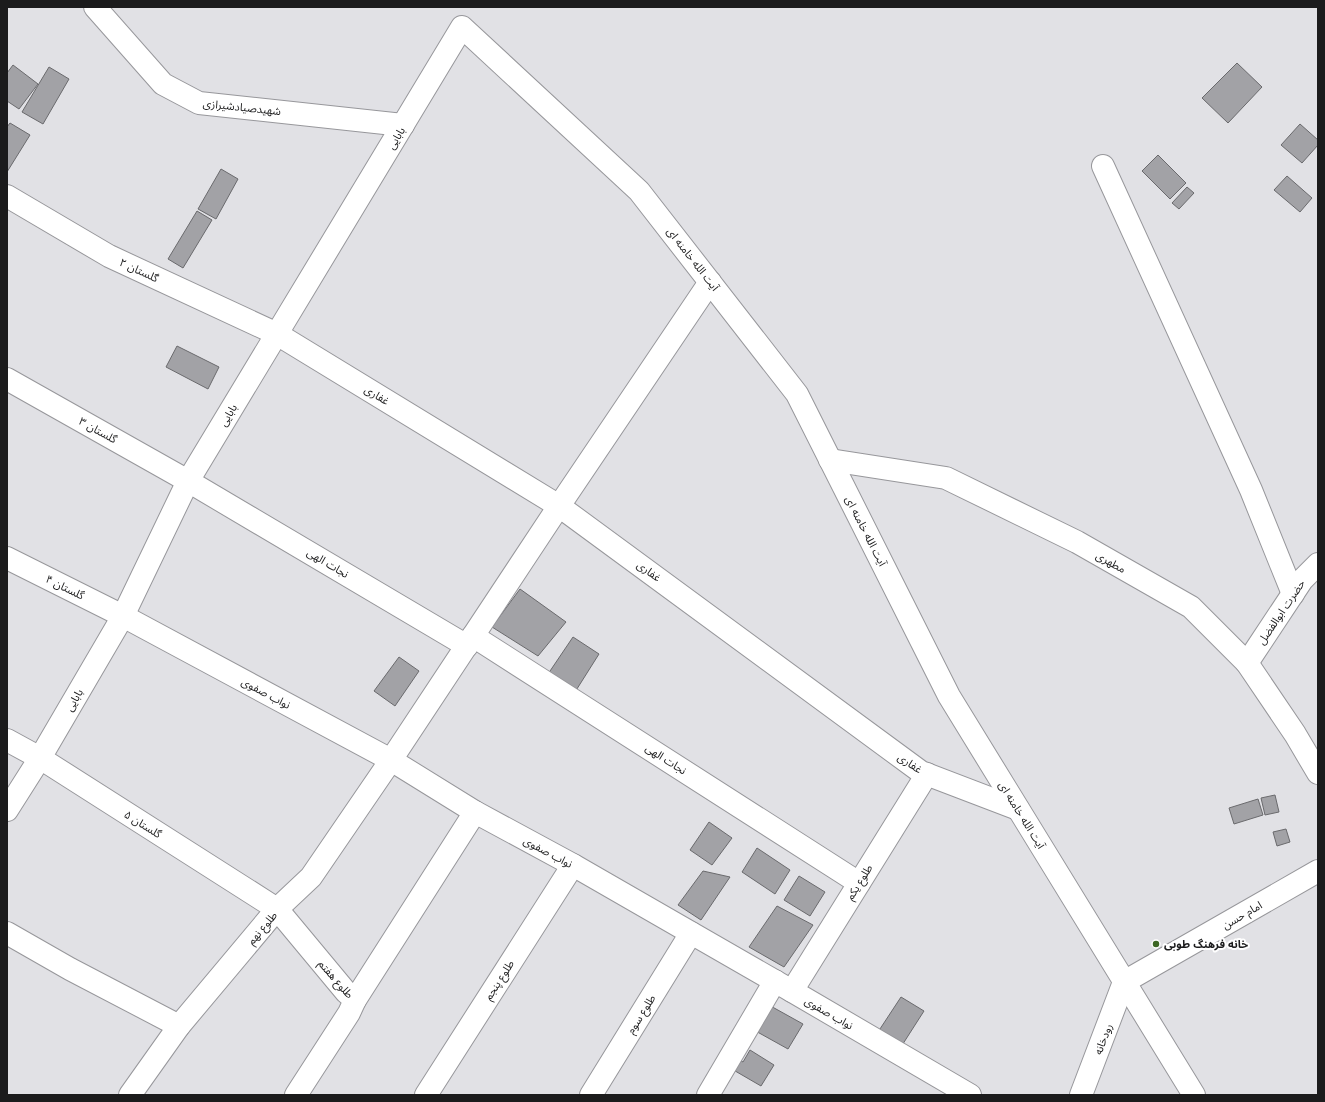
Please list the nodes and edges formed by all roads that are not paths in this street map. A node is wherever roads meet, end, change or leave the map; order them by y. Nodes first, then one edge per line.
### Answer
1 (95, 7) edge
2 (462, 27) joint
3 (403, 125) junction
4 (1103, 166) dead end
5 (7, 196) edge
6 (710, 282) junction
7 (277, 334) junction
8 (7, 379) edge
9 (830, 460) junction
10 (188, 481) junction
11 (559, 506) junction
12 (7, 558) edge
13 (1318, 564) edge
14 (1293, 594) junction
15 (123, 616) junction
16 (470, 641) junction
17 (1247, 663) junction
18 (7, 740) edge
19 (40, 758) junction
20 (391, 760) junction
21 (1318, 773) edge
22 (927, 774) junction
23 (1018, 809) junction
24 (7, 810) edge
25 (475, 812) junction
26 (573, 865) junction
27 (1318, 871) edge
28 (859, 883) junction
29 (277, 909) junction
30 (7, 933) edge
31 (691, 933) junction
32 (1124, 982) junction
33 (783, 986) junction
34 (355, 1000) junction
35 (179, 1026) junction
36 (130, 1095) edge
37 (296, 1095) edge
38 (426, 1095) edge
39 (590, 1095) edge
40 (708, 1095) edge
41 (970, 1095) edge
42 (1081, 1095) edge
43 (1194, 1095) edge

1 - 3 street, شهیدصیادشیرازی
2 - 3 street, بابایی
2 - 6 street, آیت الله خامنه ای
3 - 7 street, بابایی
4 - 14 street
5 - 7 street, گلستان ۲
6 - 9 street, آیت الله خامنه ای
6 - 11 street, طلوع نهم
7 - 10 street, بابایی
7 - 11 street, غفاری
8 - 10 street, گلستان ۳
9 - 17 street, مطهری
9 - 23 street, آیت الله خامنه ای
10 - 15 street, بابایی
10 - 16 street, نجات الهی
11 - 16 street, طلوع نهم
11 - 22 street, غفاری
12 - 15 street, گلستان ۴
13 - 14 street, حضرت ابوالفضل
14 - 17 street, حضرت ابوالفضل
15 - 19 street, بابایی
15 - 20 street, نواب صفوی
16 - 20 street, طلوع نهم
16 - 28 street, نجات الهی
17 - 21 street, مطهری
18 - 19 street, گلستان ۵
19 - 24 street, بابایی
19 - 29 street, گلستان ۵
20 - 25 street, نواب صفوی
20 - 29 street, طلوع نهم
22 - 23 street, غفاری
22 - 28 street, طلوع یکم
23 - 32 street, آیت الله خامنه ای
25 - 26 street, نواب صفوی
25 - 34 street
26 - 31 street, نواب صفوی
26 - 38 street, طلوع پنجم
27 - 32 street, امام حسن
28 - 33 street, طلوع یکم
29 - 34 street, طلوع هفتم
29 - 35 street, طلوع نهم
30 - 35 street
31 - 33 street, نواب صفوی
31 - 39 street, طلوع سوم
32 - 42 street, رودخانه
32 - 43 street, آیت الله خامنه ای
33 - 40 street, طلوع یکم
33 - 41 street, نواب صفوی
34 - 37 street, طلوع هفتم
35 - 36 street, طلوع نهم

